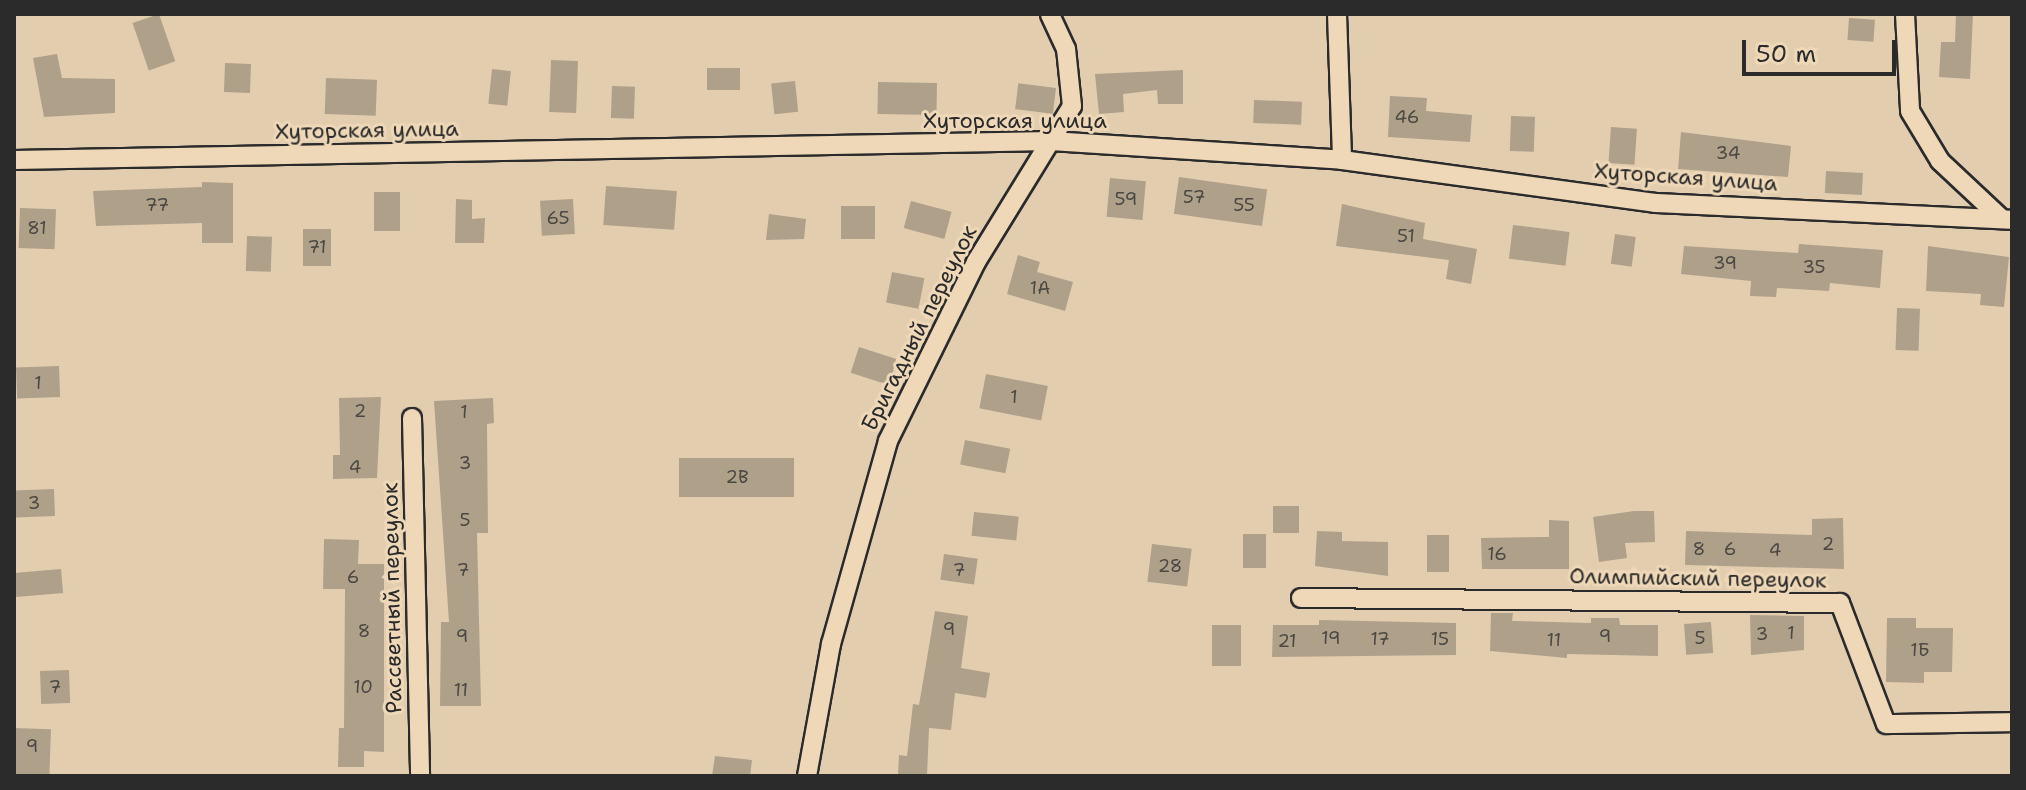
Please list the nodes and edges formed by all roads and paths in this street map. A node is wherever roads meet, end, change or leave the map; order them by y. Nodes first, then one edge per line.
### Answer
1 (1050, 14) edge
2 (1337, 14) edge
3 (1905, 14) edge
4 (1051, 141) junction
5 (14, 160) edge
6 (1342, 160) junction
7 (2007, 219) edge
8 (412, 418) dead end
9 (1301, 598) dead end
10 (2012, 722) edge
11 (420, 776) edge
12 (807, 776) edge

1 - 4 street, Бригадный переулок
2 - 6 street
3 - 7 street
4 - 5 street, Хуторская улица
4 - 6 street, Хуторская улица
4 - 12 street, Бригадный переулок
6 - 7 street, Хуторская улица
8 - 11 street, Рассветный переулок
9 - 10 street, Олимпийский переулок

